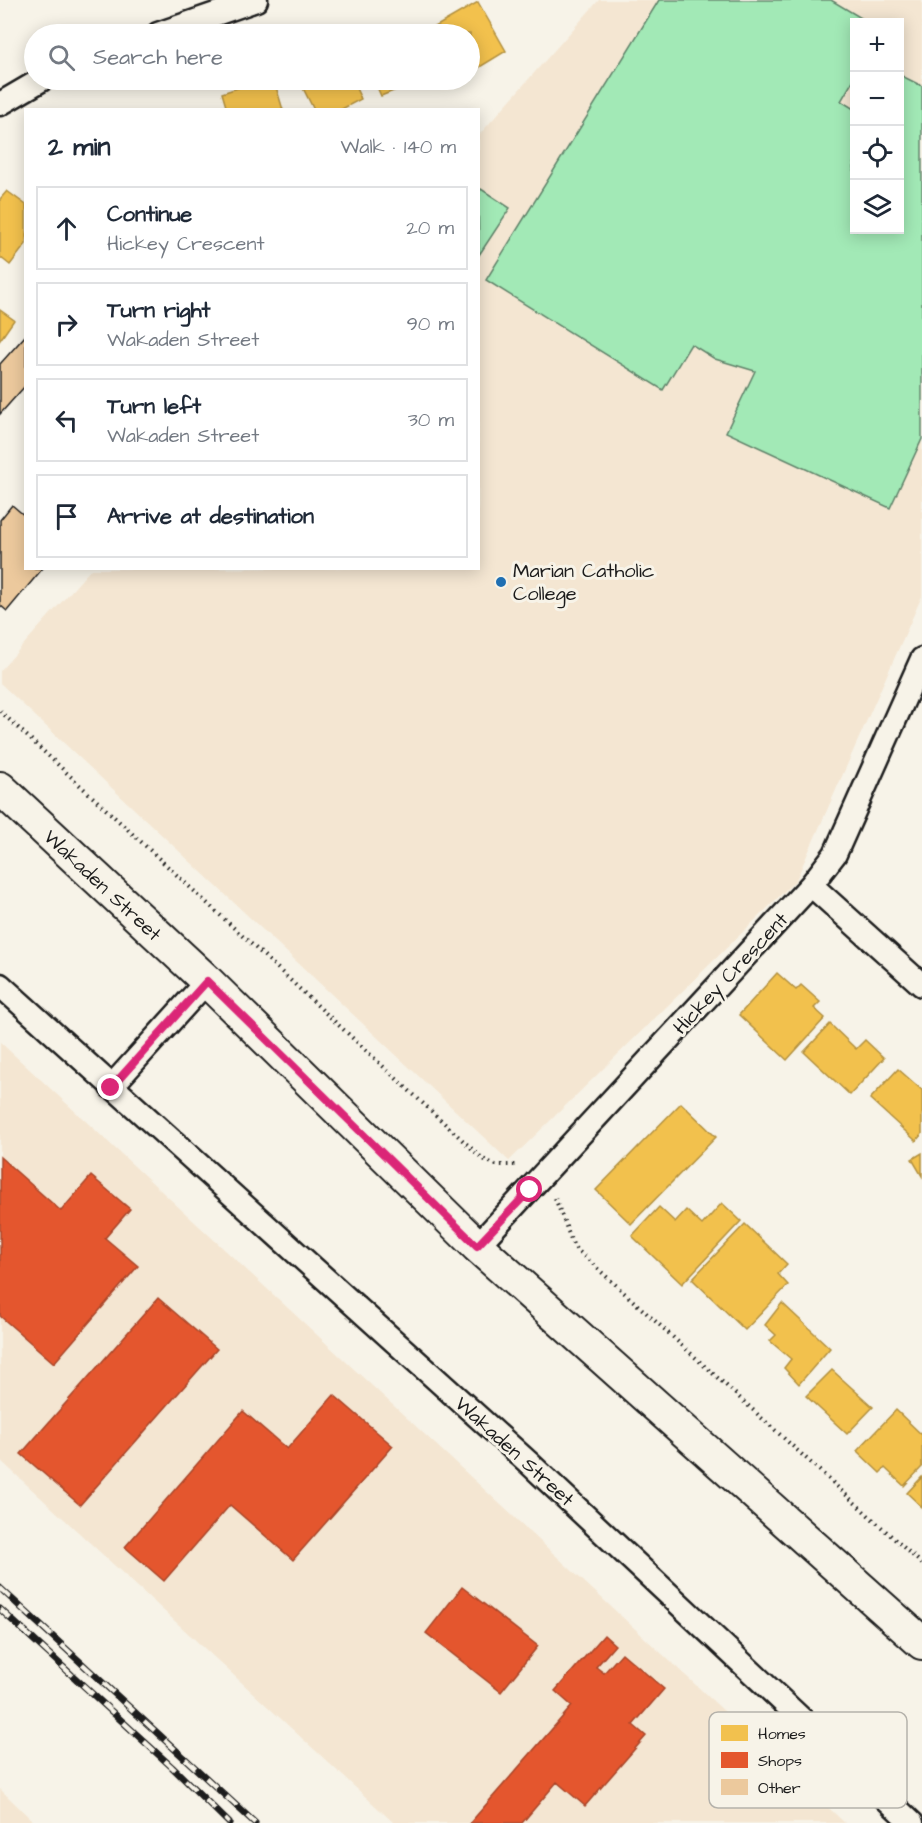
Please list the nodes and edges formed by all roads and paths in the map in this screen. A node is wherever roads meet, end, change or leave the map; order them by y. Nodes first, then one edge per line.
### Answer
1 (256, 0) edge
2 (187, 24) edge
3 (24, 90) edge
4 (0, 104) edge
5 (922, 659) edge
6 (0, 711) edge
7 (0, 788) edge
8 (811, 885) junction
9 (207, 981) junction
10 (0, 985) edge
11 (922, 985) edge
12 (111, 1088) junction
13 (530, 1190) junction
14 (477, 1246) junction
15 (922, 1564) edge
16 (922, 1643) edge
17 (794, 1712) edge
18 (896, 1808) edge
19 (912, 1823) edge

1 - 2 street
3 - 4 street
5 - 8 street, Hickey Crescent
6 - 13 path
7 - 9 main road, Wakaden Street
8 - 11 street
8 - 13 street, Hickey Crescent
9 - 12 street
9 - 14 main road, Wakaden Street
10 - 12 street, Wakaden Street
12 - 17 street, Wakaden Street
13 - 14 street, Hickey Crescent
13 - 15 path
14 - 16 main road, Wakaden Street
18 - 19 street, Wakaden Street

